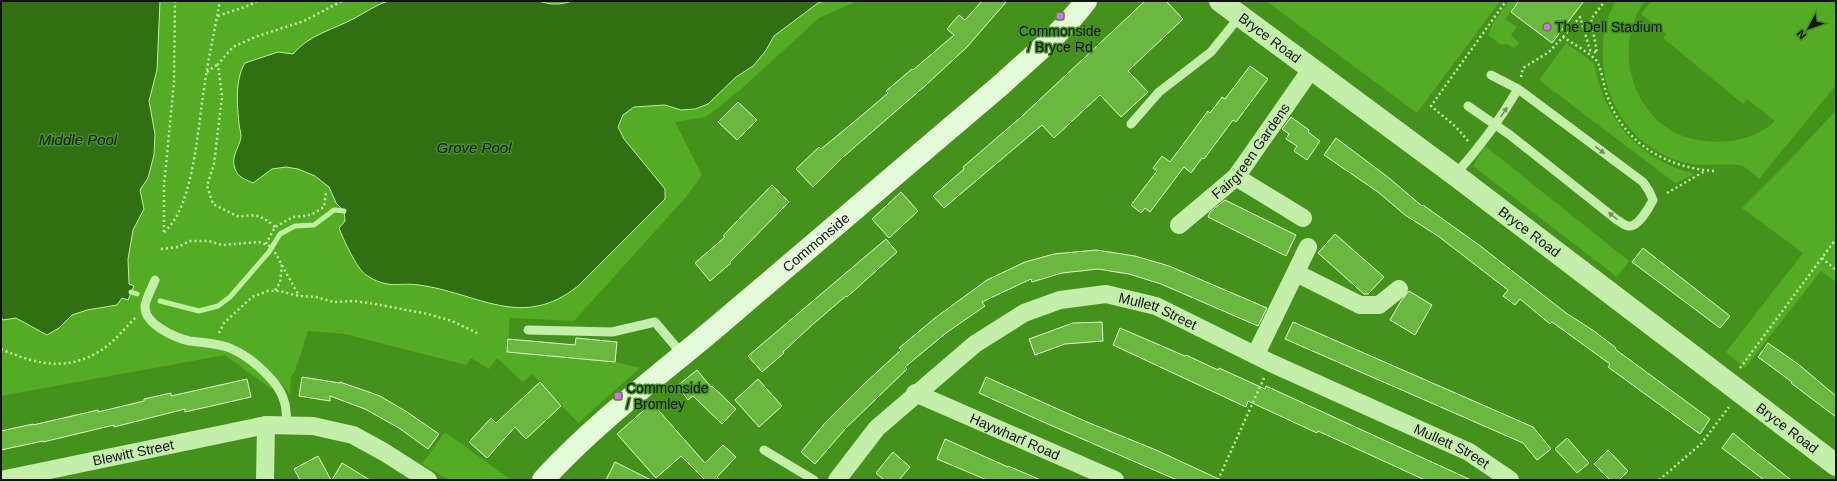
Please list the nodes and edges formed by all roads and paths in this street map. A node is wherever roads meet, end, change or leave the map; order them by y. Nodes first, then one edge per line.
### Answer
1 (175, 1) edge
2 (220, 1) edge
3 (257, 1) edge
4 (342, 1) edge
5 (1086, 1) edge
6 (1220, 1) edge
7 (1506, 1) edge
8 (1605, 1) edge
9 (218, 16) junction
10 (1240, 16) junction
11 (1563, 37) junction
12 (218, 64) junction
13 (1312, 68) junction
14 (1523, 68) dead end
15 (207, 72) junction
16 (1491, 76) dead end
17 (1518, 89) junction
18 (1468, 106) dead end
19 (1131, 124) dead end
20 (1496, 125) junction
21 (1479, 147) junction
22 (1706, 170) junction
23 (1715, 171) dead end
24 (1455, 175) junction
25 (1236, 177) junction
26 (326, 192) dead end
27 (1667, 193) dead end
28 (1303, 218) dead end
29 (1179, 225) dead end
30 (276, 227) junction
31 (1836, 240) edge
32 (266, 244) junction
33 (1308, 247) dead end
34 (161, 249) dead end
35 (1822, 258) junction
36 (282, 264) junction
37 (1836, 270) edge
38 (1296, 273) junction
39 (155, 280) dead end
40 (1399, 289) dead end
41 (275, 290) junction
42 (299, 296) junction
43 (145, 306) junction
44 (528, 330) dead end
45 (479, 334) dead end
46 (216, 345) junction
47 (1, 348) edge
48 (682, 354) junction
49 (1264, 358) junction
50 (1735, 387) junction
51 (915, 394) junction
52 (266, 425) junction
53 (287, 425) junction
54 (764, 450) dead end
55 (1836, 465) edge
56 (4, 479) edge
57 (265, 480) edge
58 (428, 480) edge
59 (543, 480) edge
60 (814, 480) edge
61 (837, 480) edge
62 (1115, 480) edge
63 (1218, 480) edge
64 (1510, 480) edge
65 (1659, 480) edge

1 - 15 path
2 - 9 path
3 - 9 path
4 - 12 path
5 - 48 main road, Commonside
6 - 10 street, Bryce Road
7 - 21 path
8 - 11 path
9 - 15 path
10 - 13 street, Bryce Road
10 - 19 lane
11 - 14 path
11 - 22 path
12 - 15 path
12 - 30 path
13 - 24 street, Bryce Road
13 - 25 street, Fairgreen Gardens
16 - 17 lane
20 -> 17 lane
17 -> 20 lane
18 - 20 lane
20 - 21 lane
21 - 24 lane
22 - 23 path
22 - 27 path
24 - 50 street, Bryce Road
25 - 28 street
25 - 29 street, Fairgreen Gardens
26 - 30 path
30 - 32 path
31 - 35 path
32 - 34 path
32 - 36 path
33 - 38 street
35 - 37 path
35 - 50 path
36 - 41 path
36 - 42 path
38 - 40 street
38 - 49 street
39 - 43 lane
41 - 42 path
41 - 46 path
42 - 45 path
43 - 46 lane
43 - 47 path
44 - 48 lane
46 - 53 lane
48 - 59 main road, Commonside
49 - 51 street, Mullett Street
49 - 63 path
49 - 64 street, Mullett Street
50 - 55 street, Bryce Road
50 - 65 path
51 - 61 street, Mullett Street
51 - 62 street, Haywharf Road
52 - 53 street, Blewitt Street
52 - 56 street, Blewitt Street
52 - 57 street
53 - 58 street, Blewitt Street
54 - 60 lane

